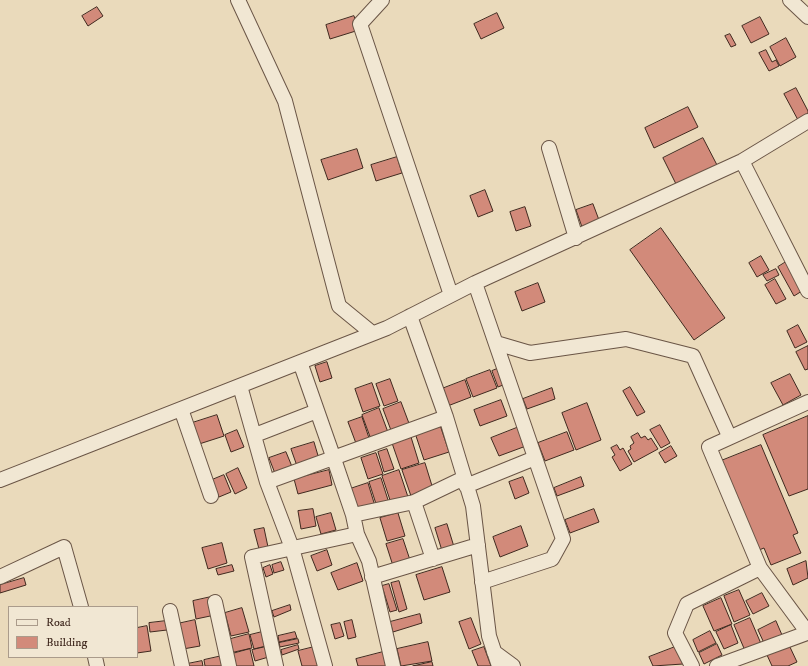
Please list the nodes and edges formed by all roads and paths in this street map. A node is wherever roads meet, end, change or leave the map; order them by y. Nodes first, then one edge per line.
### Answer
1 (238, 0) edge
2 (382, 0) edge
3 (790, 0) edge
4 (808, 17) edge
5 (808, 121) edge
6 (549, 148) dead end
7 (742, 161) junction
8 (576, 238) junction
9 (475, 283) junction
10 (808, 291) edge
11 (451, 295) junction
12 (410, 316) junction
13 (372, 334) junction
14 (496, 343) junction
15 (300, 362) junction
16 (240, 386) junction
17 (808, 402) edge
18 (181, 409) junction
19 (317, 411) junction
20 (446, 417) junction
21 (255, 435) junction
22 (729, 436) junction
23 (535, 458) junction
24 (334, 459) junction
25 (0, 480) edge
26 (267, 482) junction
27 (465, 482) junction
28 (211, 496) dead end
29 (414, 502) junction
30 (353, 514) junction
31 (357, 534) junction
32 (478, 545) junction
33 (292, 548) junction
34 (433, 558) junction
35 (760, 568) junction
36 (0, 577) edge
37 (372, 577) junction
38 (482, 582) junction
39 (215, 602) dead end
40 (81, 606) edge
41 (170, 611) dead end
42 (808, 633) edge
43 (494, 652) junction
44 (182, 666) edge
45 (229, 666) edge
46 (276, 666) edge
47 (325, 666) edge
48 (393, 666) edge
49 (499, 666) edge
50 (513, 666) edge
51 (692, 666) edge
52 (717, 666) edge

1 - 13 street
2 - 11 street
3 - 4 street
5 - 7 street
6 - 8 street
7 - 8 street
7 - 10 street
8 - 9 street
9 - 11 street
9 - 14 street
11 - 12 street
12 - 13 street
12 - 20 street
13 - 15 street
14 - 22 street
14 - 23 street
15 - 16 street
15 - 19 street
16 - 18 street
16 - 21 street
17 - 22 street
18 - 25 street
18 - 28 street
19 - 21 street
19 - 24 street
20 - 24 street
20 - 27 street
21 - 26 street
22 - 35 street
23 - 27 street
23 - 38 street
24 - 26 street
24 - 30 street
26 - 33 street
27 - 29 street
27 - 32 street
29 - 30 street
29 - 34 street
30 - 31 street
31 - 33 street
31 - 37 street
32 - 34 street
32 - 38 street
33 - 46 street
33 - 47 street
34 - 37 street
35 - 42 street
35 - 51 street
36 - 40 street
37 - 48 street
38 - 43 street
39 - 45 street
41 - 44 street
42 - 52 street
43 - 49 street
43 - 50 street

